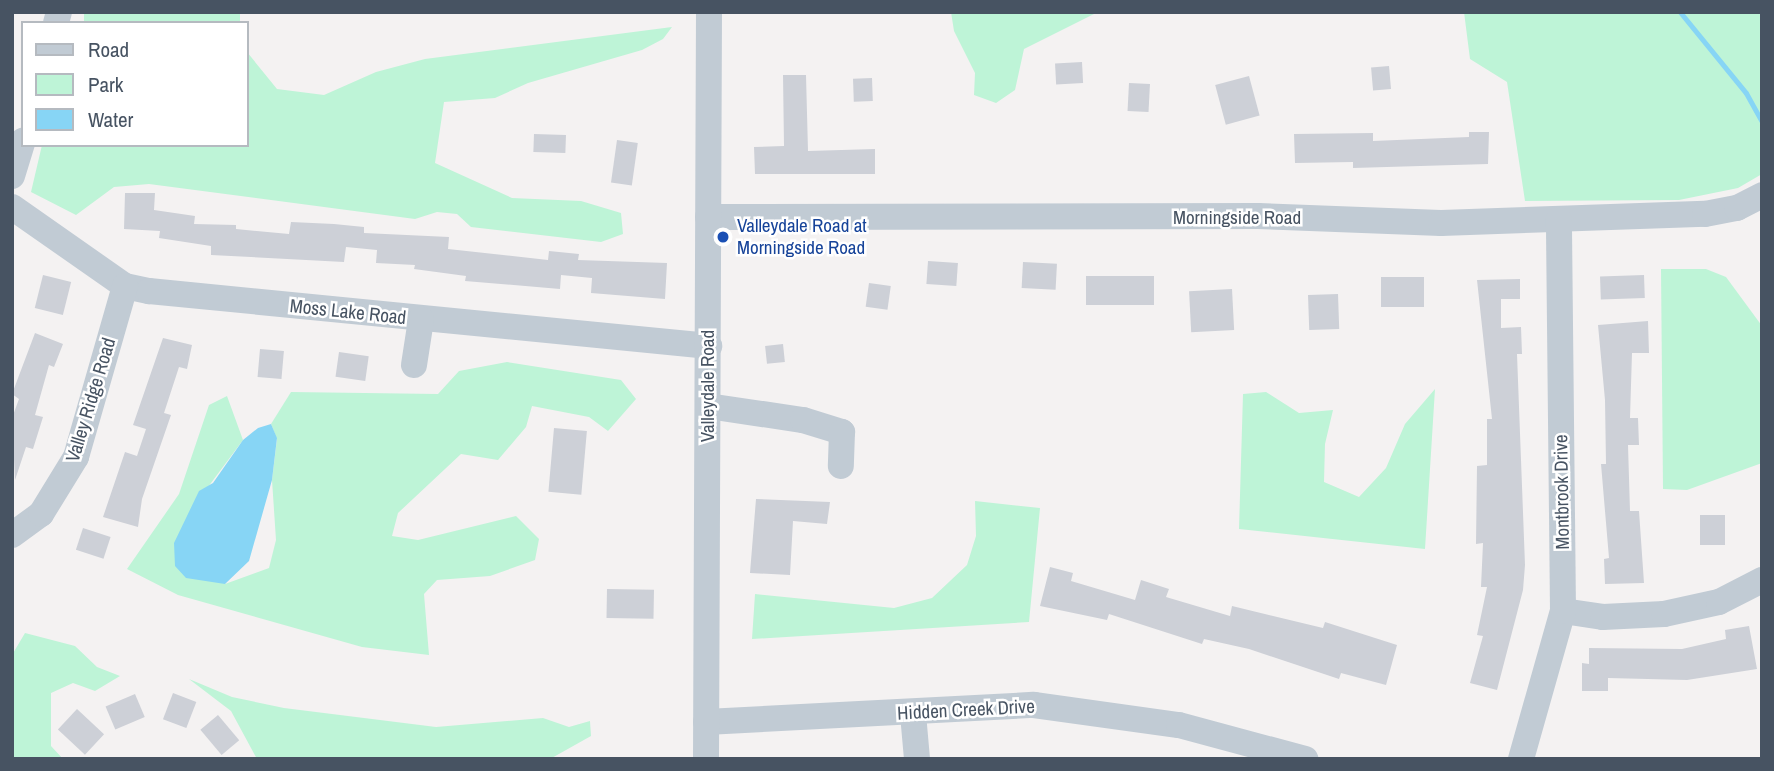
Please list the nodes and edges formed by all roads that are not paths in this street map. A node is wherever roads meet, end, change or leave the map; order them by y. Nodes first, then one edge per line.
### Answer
1 (709, 12) edge
2 (21, 147) edge
3 (12, 176) edge
4 (1762, 195) edge
5 (12, 207) edge
6 (708, 217) junction
7 (1559, 220) junction
8 (125, 286) junction
9 (421, 320) junction
10 (709, 345) junction
11 (414, 365) dead end
12 (708, 406) junction
13 (841, 466) dead end
14 (12, 535) edge
15 (1762, 580) edge
16 (1563, 611) junction
17 (913, 713) junction
18 (706, 722) junction
19 (706, 759) edge
20 (917, 759) edge
21 (1305, 759) edge
22 (1521, 759) edge

1 - 6 street, Valleydale Road
2 - 3 street
4 - 7 street, Morningside Road
5 - 8 street, Moss Lake Road
6 - 7 street, Morningside Road
6 - 10 street, Valleydale Road
7 - 16 street, Montbrook Drive
8 - 9 street, Moss Lake Road
8 - 14 street, Valley Ridge Road
9 - 10 street, Moss Lake Road
9 - 11 street
10 - 12 street, Valleydale Road
12 - 13 street
12 - 18 street, Valleydale Road
15 - 16 street
16 - 22 street, Montbrook Drive
17 - 18 street, Hidden Creek Drive
17 - 20 street
17 - 21 street, Hidden Creek Drive
18 - 19 street, Valleydale Road

